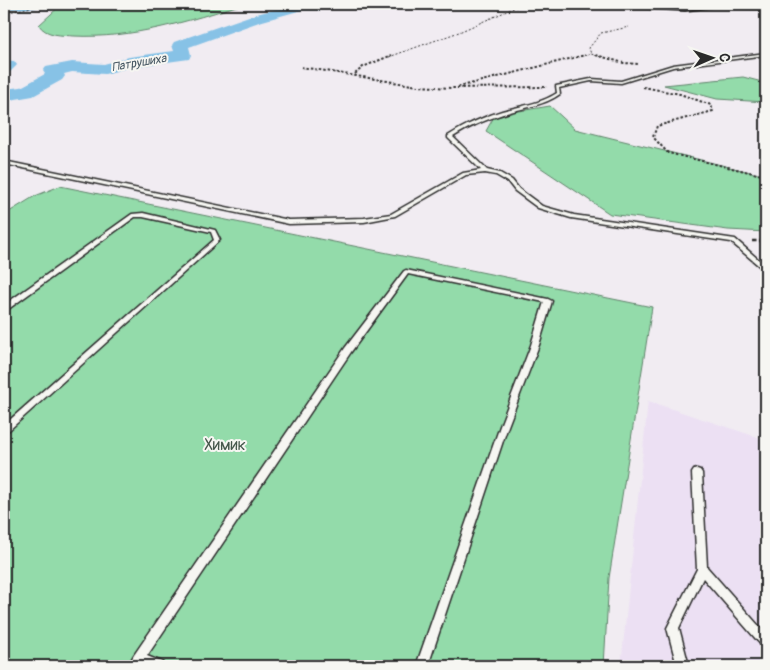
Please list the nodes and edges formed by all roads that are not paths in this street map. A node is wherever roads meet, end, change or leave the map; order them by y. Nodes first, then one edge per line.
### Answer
1 (611, 4) edge
2 (702, 5) edge
3 (766, 6) edge
4 (766, 54) edge
5 (4, 164) edge
6 (485, 171) junction
7 (766, 269) edge
8 (4, 308) edge
9 (4, 430) edge
10 (697, 473) dead end
11 (702, 569) junction
12 (766, 642) edge
13 (136, 663) edge
14 (158, 666) edge
15 (422, 666) edge
16 (683, 666) edge

1 - 2 street
2 - 3 street
4 - 6 lane
5 - 6 lane
6 - 7 lane
8 - 9 lane
10 - 11 lane
11 - 12 lane
11 - 16 lane
13 - 14 lane
13 - 15 lane

